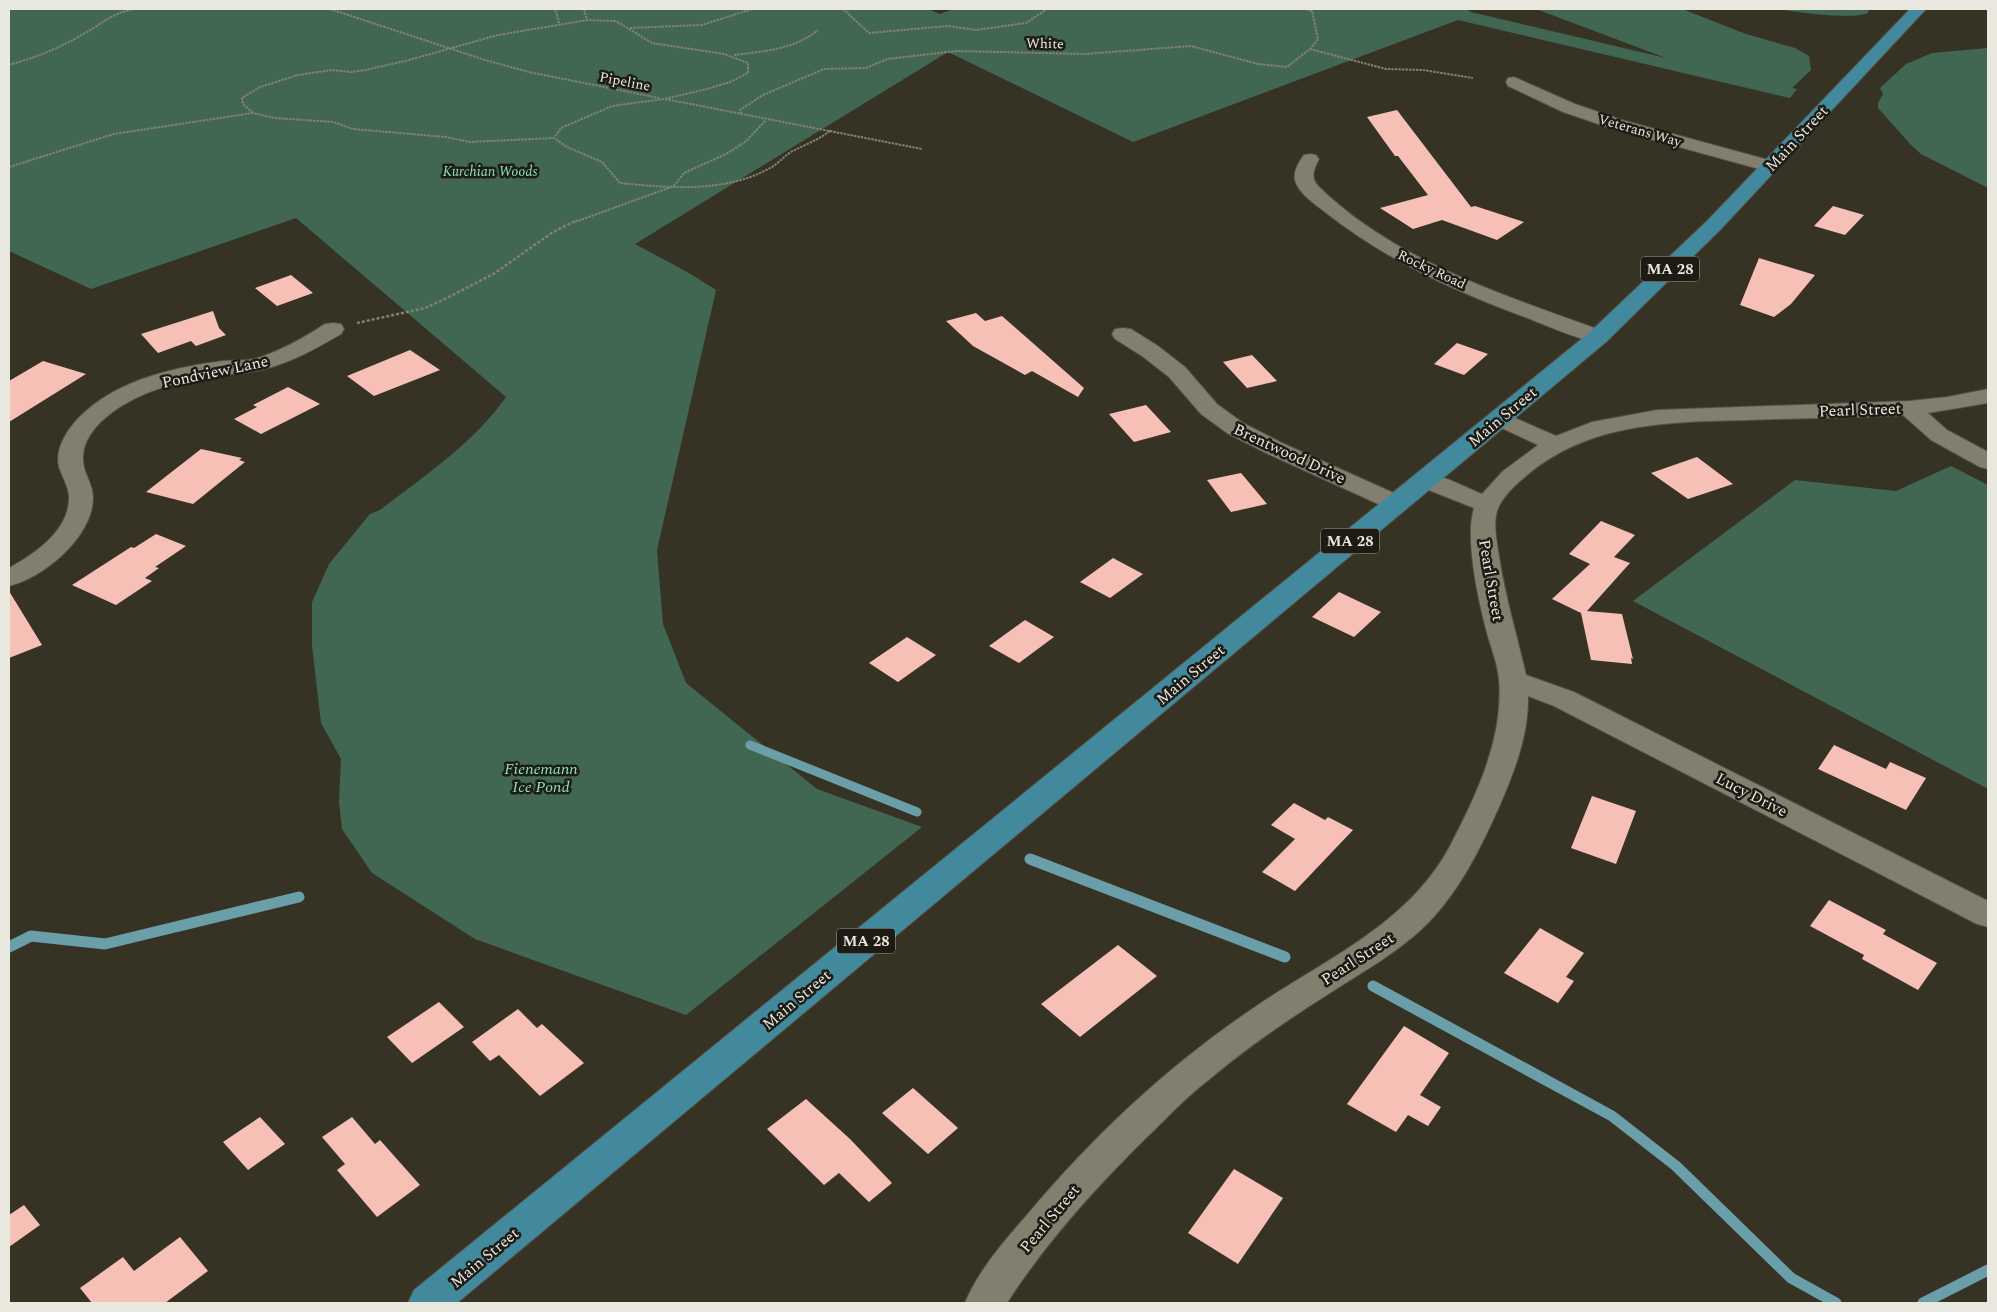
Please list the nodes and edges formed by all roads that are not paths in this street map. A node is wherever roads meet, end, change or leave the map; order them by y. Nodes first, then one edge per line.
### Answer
1 (1918, 9) edge
2 (1514, 82) dead end
3 (1310, 159) dead end
4 (1770, 166) junction
5 (334, 329) road end
6 (1123, 334) dead end
7 (1598, 336) junction
8 (1988, 396) edge
9 (1909, 408) junction
10 (1499, 418) junction
11 (1555, 444) junction
12 (1988, 462) edge
13 (1425, 480) junction
14 (1396, 503) junction
15 (1487, 505) junction
16 (9, 578) edge
17 (1513, 680) junction
18 (1988, 915) edge
19 (428, 1303) edge
20 (985, 1303) edge

1 - 4 main road, Main Street / MA 28
2 - 4 street, Veterans Way
3 - 7 street, Rocky Road
4 - 7 main road, Main Street / MA 28
5 - 16 street, Pondview Lane
6 - 14 street, Brentwood Drive
7 - 10 main road, Main Street / MA 28
8 - 9 street, Pearl Street
9 - 11 street, Pearl Street
9 - 12 street
10 - 11 street
10 - 13 main road, Main Street / MA 28
11 - 15 street, Pearl Street
13 - 14 main road, Main Street / MA 28
13 - 15 street
14 - 19 main road, Main Street / MA 28
15 - 17 street, Pearl Street
17 - 18 street, Lucy Drive
17 - 20 street, Pearl Street

